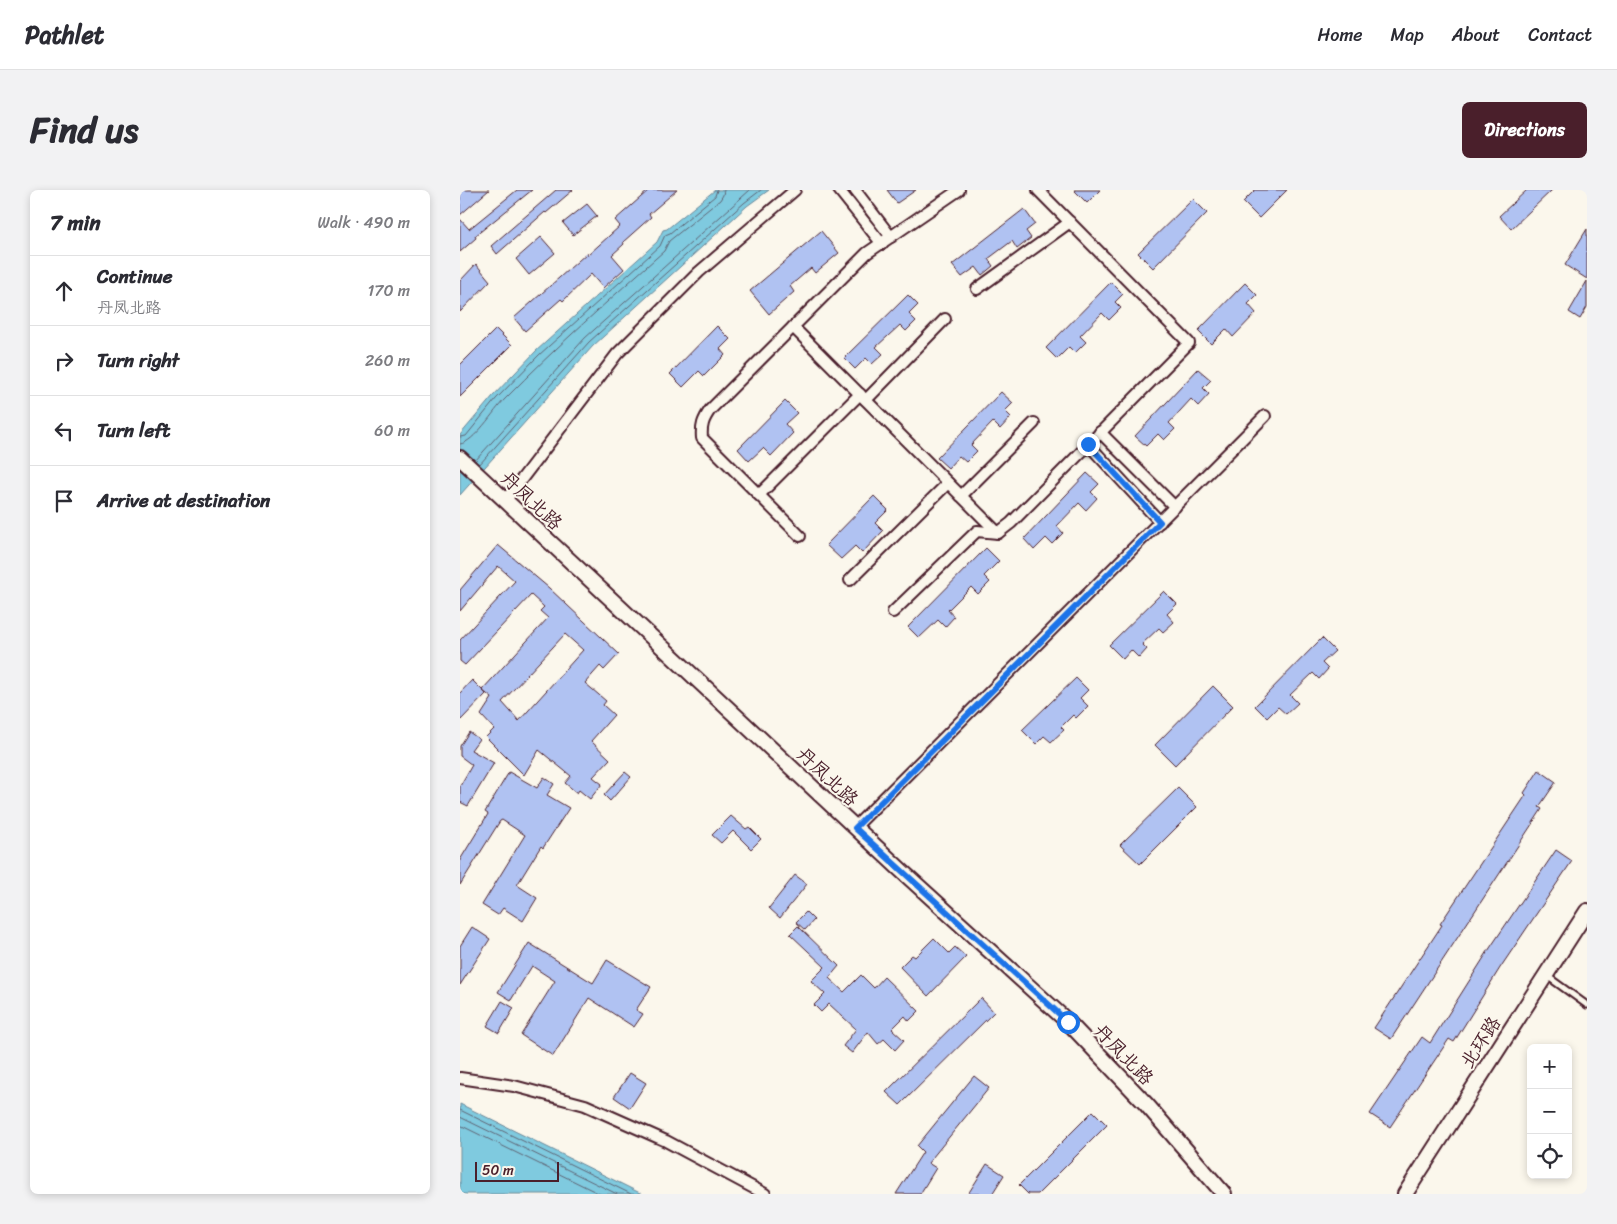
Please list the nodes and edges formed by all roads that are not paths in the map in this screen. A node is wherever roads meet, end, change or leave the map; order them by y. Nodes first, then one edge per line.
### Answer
1 (795, 190) edge
2 (840, 190) edge
3 (856, 190) edge
4 (959, 190) edge
5 (1038, 190) edge
6 (1070, 222) junction
7 (891, 237) junction
8 (882, 244) junction
9 (977, 289) dead end
10 (945, 319) dead end
11 (793, 327) junction
12 (863, 397) junction
13 (1265, 416) dead end
14 (1034, 423) dead end
15 (1100, 432) junction
16 (1088, 444) junction
17 (460, 458) edge
18 (948, 483) junction
19 (759, 495) junction
20 (961, 496) junction
21 (505, 501) junction
22 (1175, 507) junction
23 (1160, 522) junction
24 (998, 532) junction
25 (800, 536) dead end
26 (850, 580) dead end
27 (893, 612) dead end
28 (855, 828) junction
29 (1587, 911) edge
30 (1546, 975) junction
31 (1587, 1005) edge
32 (460, 1078) edge
33 (765, 1194) edge
34 (1224, 1194) edge
35 (1405, 1194) edge

1 - 21 street
2 - 8 street
3 - 7 street
4 - 7 street
5 - 6 street
6 - 9 street
6 - 15 street
7 - 8 street
8 - 11 street
10 - 12 street
11 - 12 street
11 - 19 street
12 - 18 street
12 - 19 street
13 - 22 street
14 - 20 street
15 - 16 street
15 - 22 street
16 - 23 street
16 - 24 street
17 - 21 main road, 丹凤北路
18 - 20 street
18 - 26 street
19 - 25 street
20 - 24 street
21 - 28 main road, 丹凤北路
22 - 23 street
23 - 28 street
24 - 27 street
28 - 34 main road, 丹凤北路
29 - 30 main road, 北环路
30 - 31 lane
30 - 35 main road, 北环路
32 - 33 street

